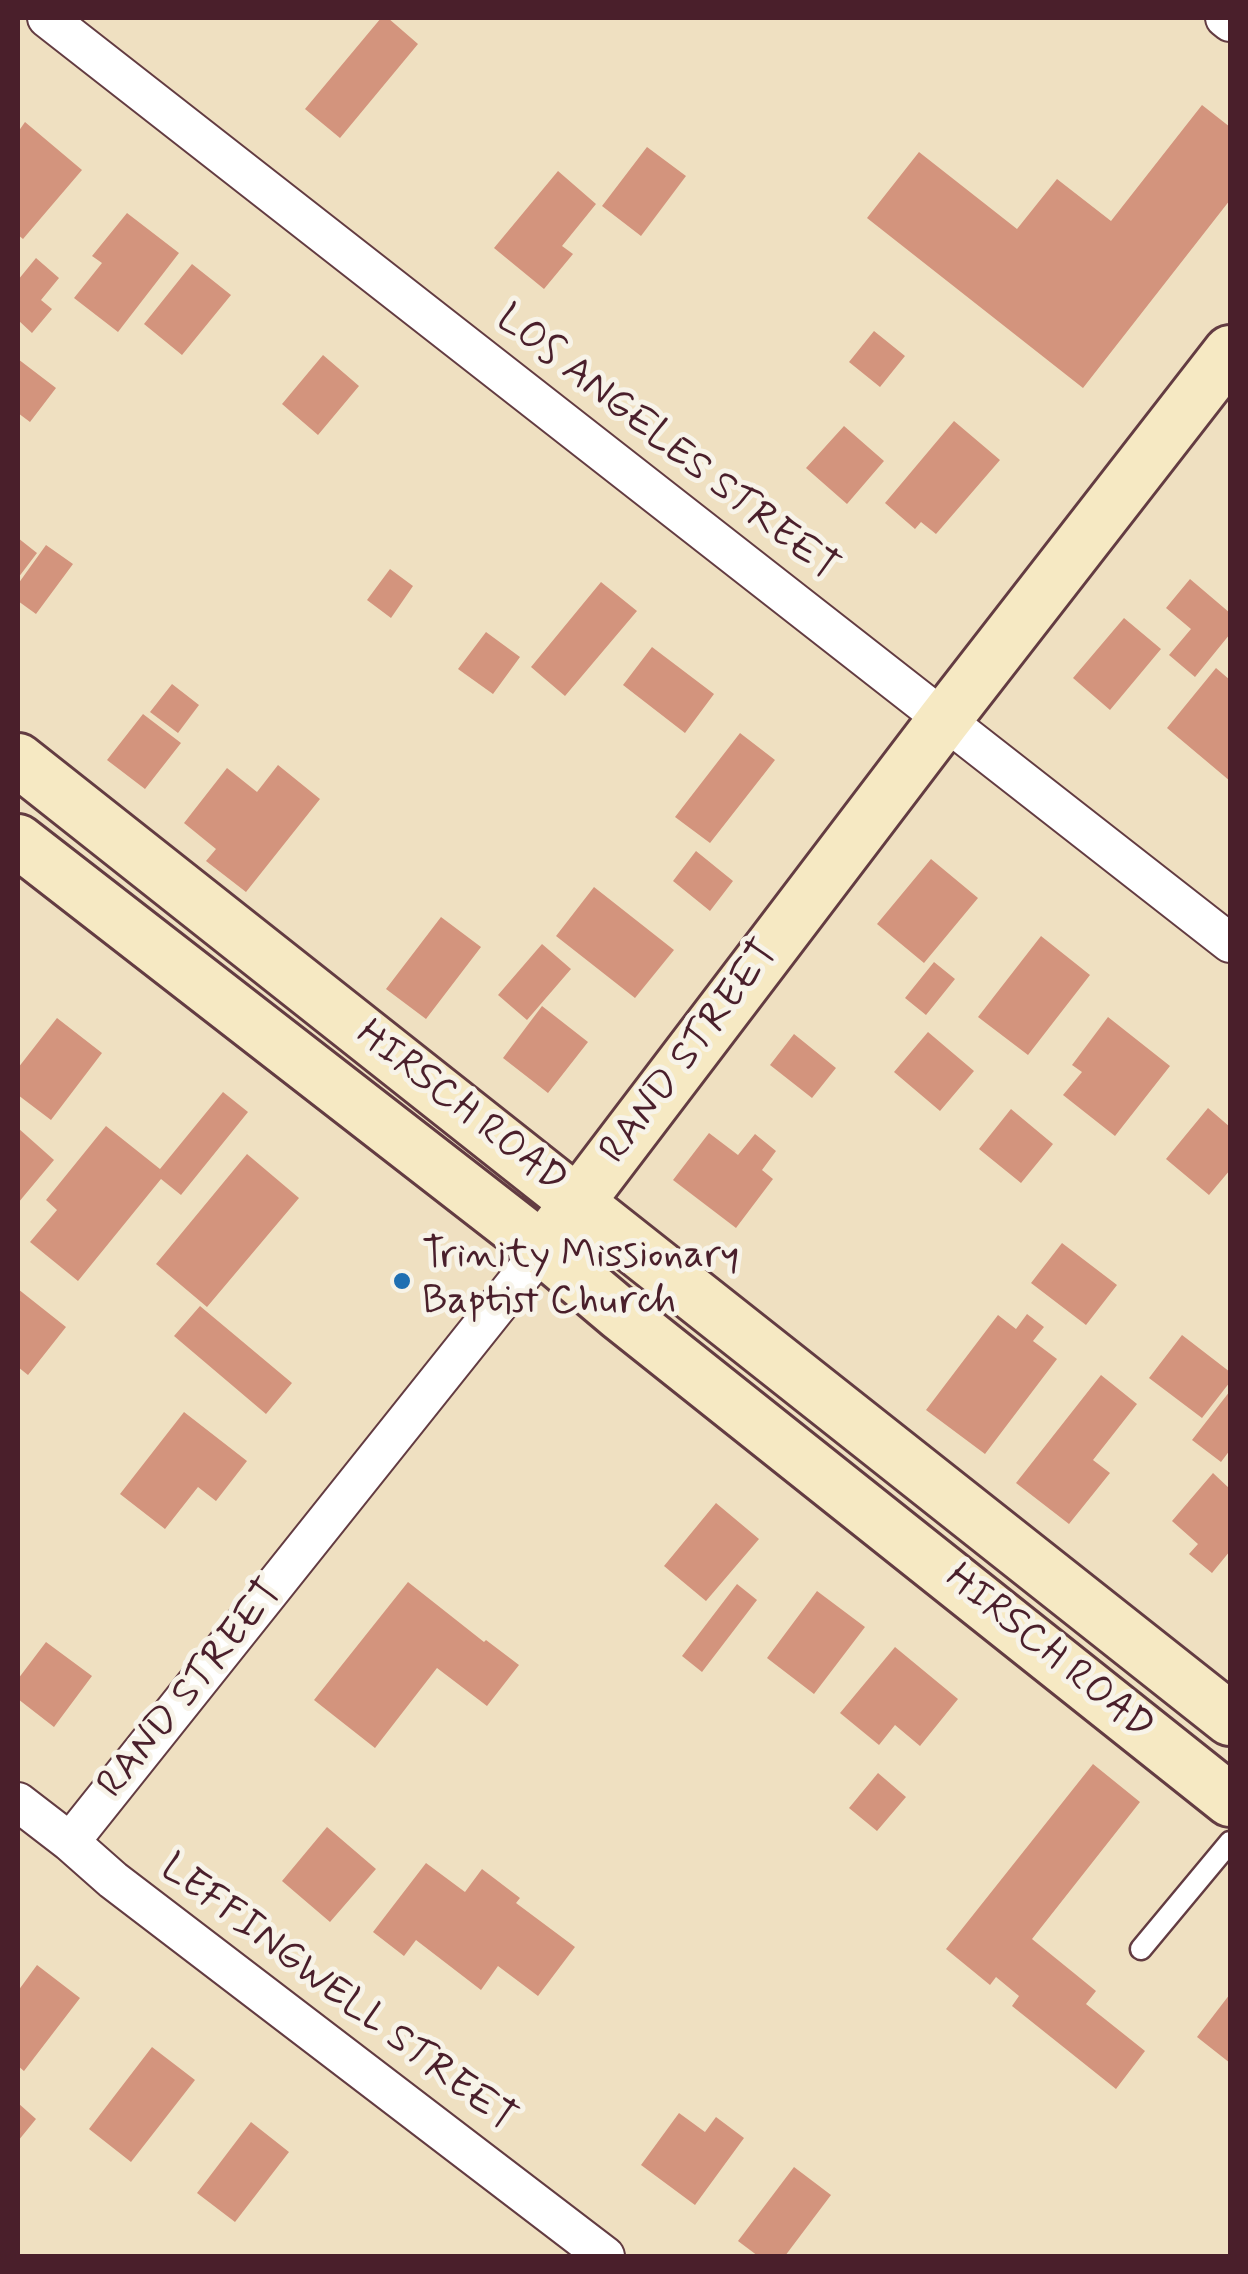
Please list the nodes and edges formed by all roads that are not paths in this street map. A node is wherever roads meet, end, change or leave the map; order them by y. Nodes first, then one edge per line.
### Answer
1 (48, 18) edge
2 (1230, 352) edge
3 (944, 720) junction
4 (18, 760) edge
5 (18, 842) edge
6 (1230, 942) edge
7 (578, 1202) junction
8 (542, 1249) junction
9 (1230, 1720) edge
10 (1230, 1800) edge
11 (18, 1802) edge
12 (70, 1842) junction
13 (1230, 1842) edge
14 (1141, 1949) dead end
15 (604, 2256) edge

1 - 3 street, LOS ANGELES STREET
2 - 3 main road, RAND STREET
3 - 6 street, LOS ANGELES STREET
3 - 7 main road, RAND STREET
4 - 7 main road, HIRSCH ROAD
5 - 8 main road, HIRSCH ROAD
7 - 8 main road, RAND STREET
7 - 9 main road, HIRSCH ROAD
8 - 10 main road, HIRSCH ROAD
8 - 12 street, RAND STREET
11 - 12 street, LEFFINGWELL STREET
12 - 15 street, LEFFINGWELL STREET
13 - 14 lane

